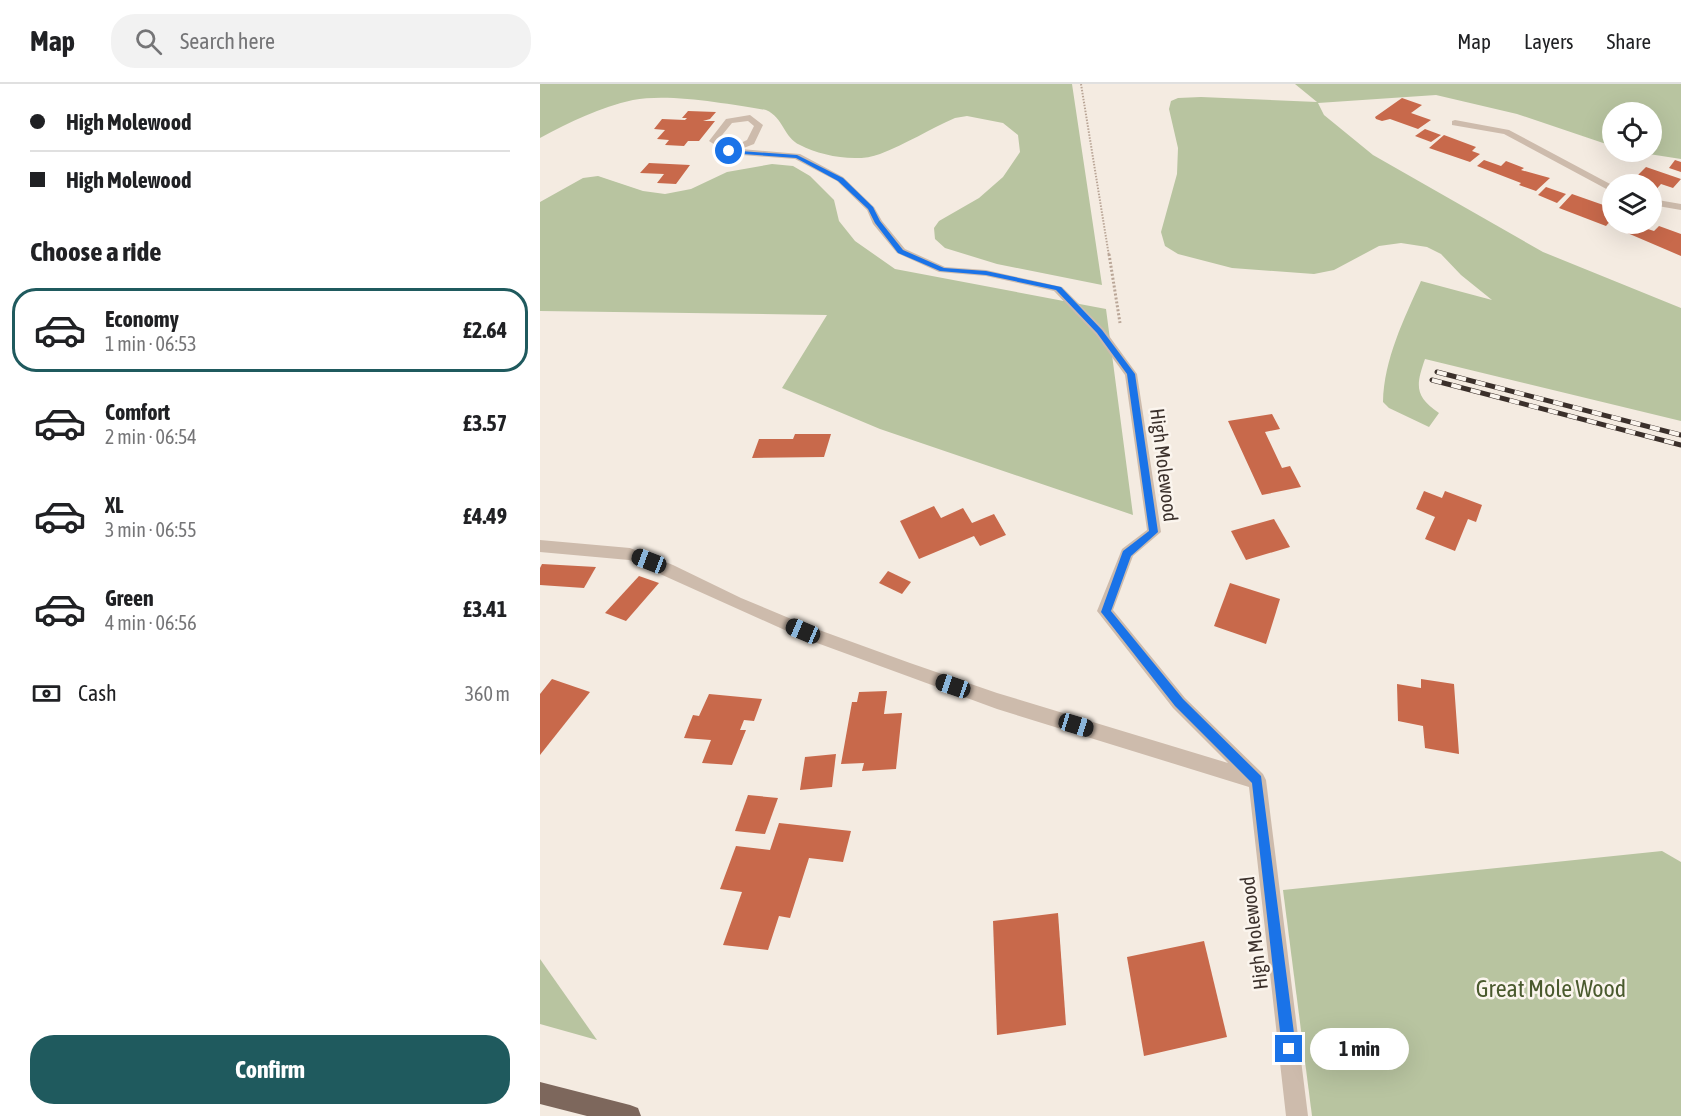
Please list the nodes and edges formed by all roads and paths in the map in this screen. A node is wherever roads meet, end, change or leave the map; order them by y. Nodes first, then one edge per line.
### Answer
1 (1081, 84) edge
2 (1455, 123) dead end
3 (729, 151) junction
4 (1602, 184) edge
5 (1662, 204) edge
6 (1681, 207) edge
7 (1113, 287) dead end
8 (540, 546) edge
9 (1257, 780) junction
10 (540, 1093) edge
11 (630, 1116) edge
12 (1297, 1116) edge

1 - 7 path
2 - 4 street
3 - 3 street
3 - 9 street, High Molewood
5 - 6 street
8 - 9 street
9 - 12 street, High Molewood
10 - 11 main road

